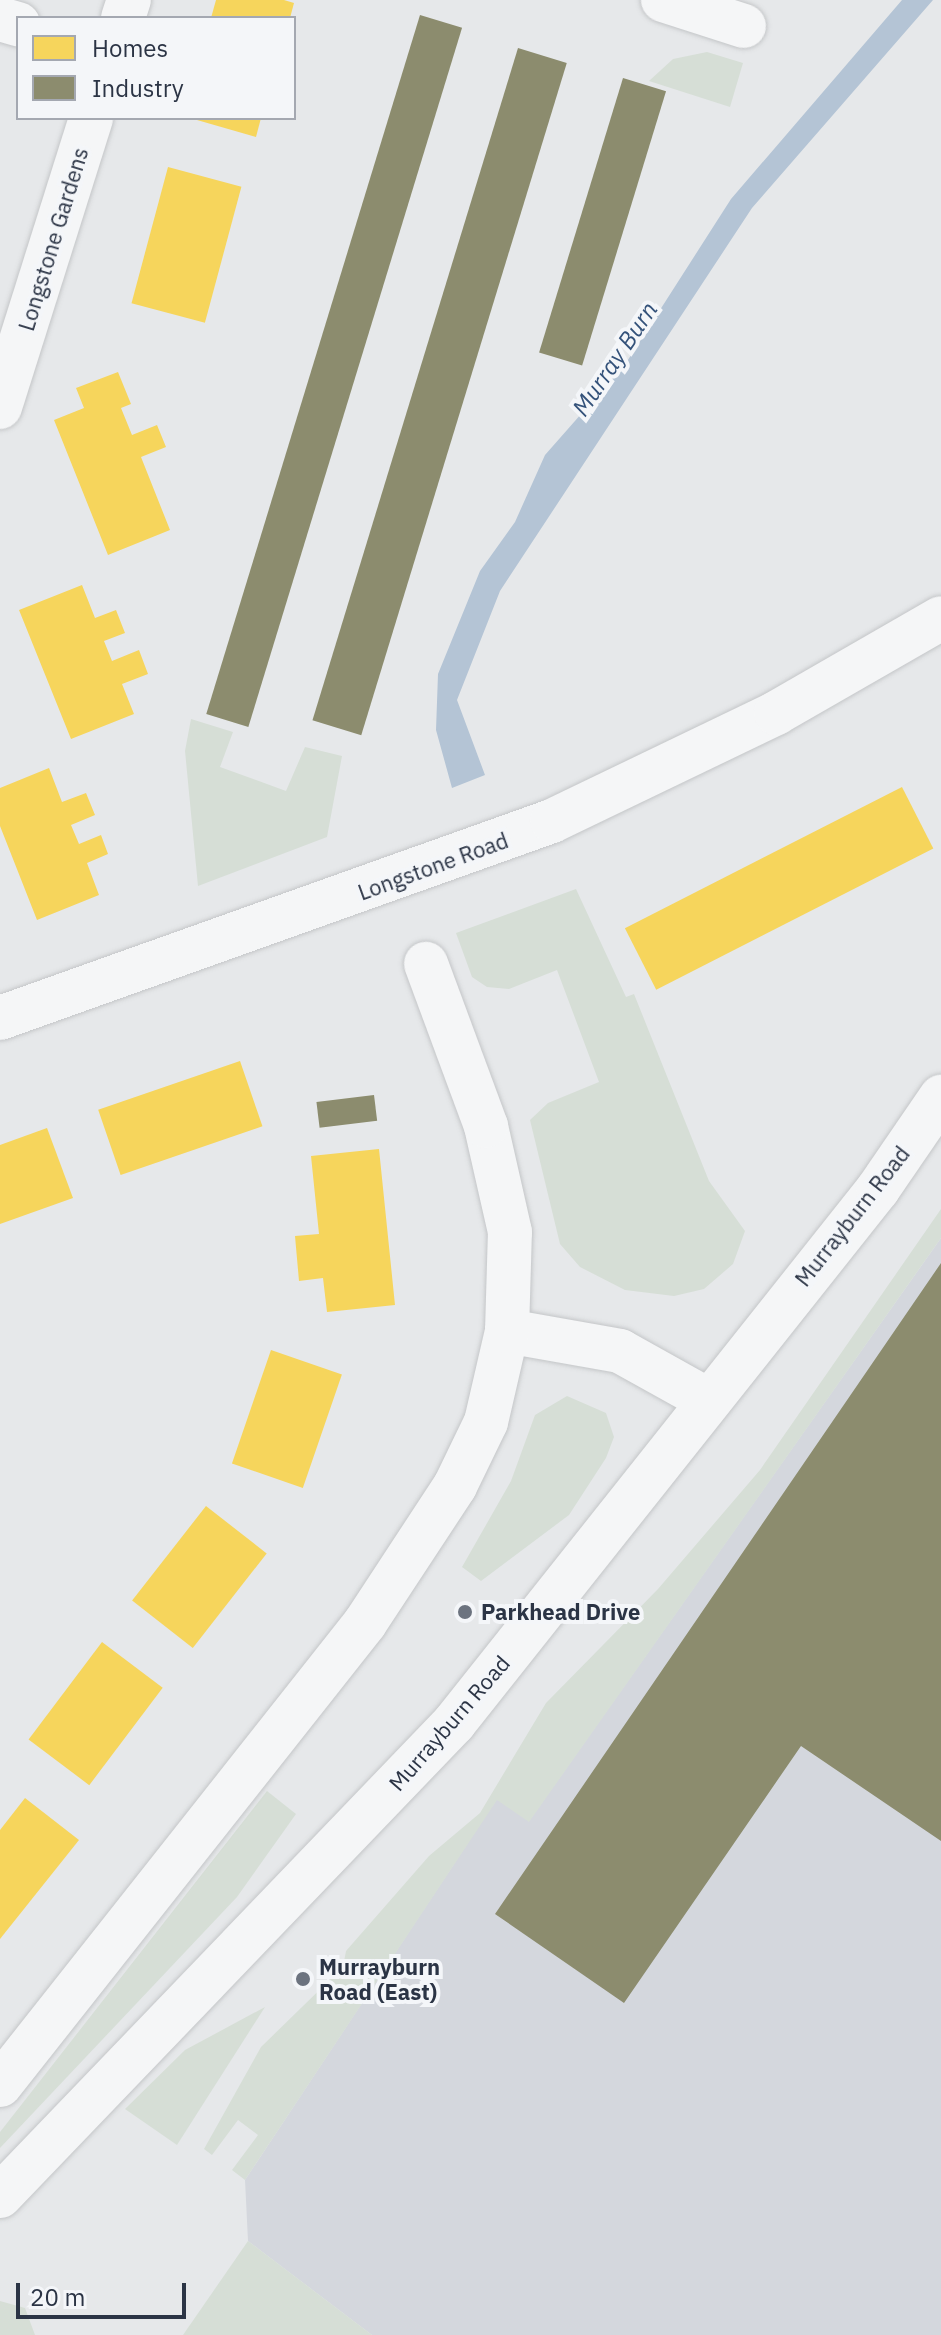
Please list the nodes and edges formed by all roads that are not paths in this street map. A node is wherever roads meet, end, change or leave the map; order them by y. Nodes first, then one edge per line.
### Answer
1 (663, 0) edge
2 (744, 26) dead end
3 (90, 120) edge
4 (0, 407) edge
5 (941, 618) edge
6 (941, 658) edge
7 (849, 673) junction
8 (426, 964) dead end
9 (0, 1018) edge
10 (941, 1097) edge
11 (507, 1331) junction
12 (708, 1400) junction
13 (0, 2085) edge
14 (0, 2196) edge

1 - 2 street
3 - 4 street, Longstone Gardens
5 - 7 street, Longstone Road
6 - 7 street, Longstone Road
7 - 9 street, Longstone Road
8 - 11 street
10 - 12 street, Murrayburn Road
11 - 12 street
11 - 13 street
12 - 14 street, Murrayburn Road

